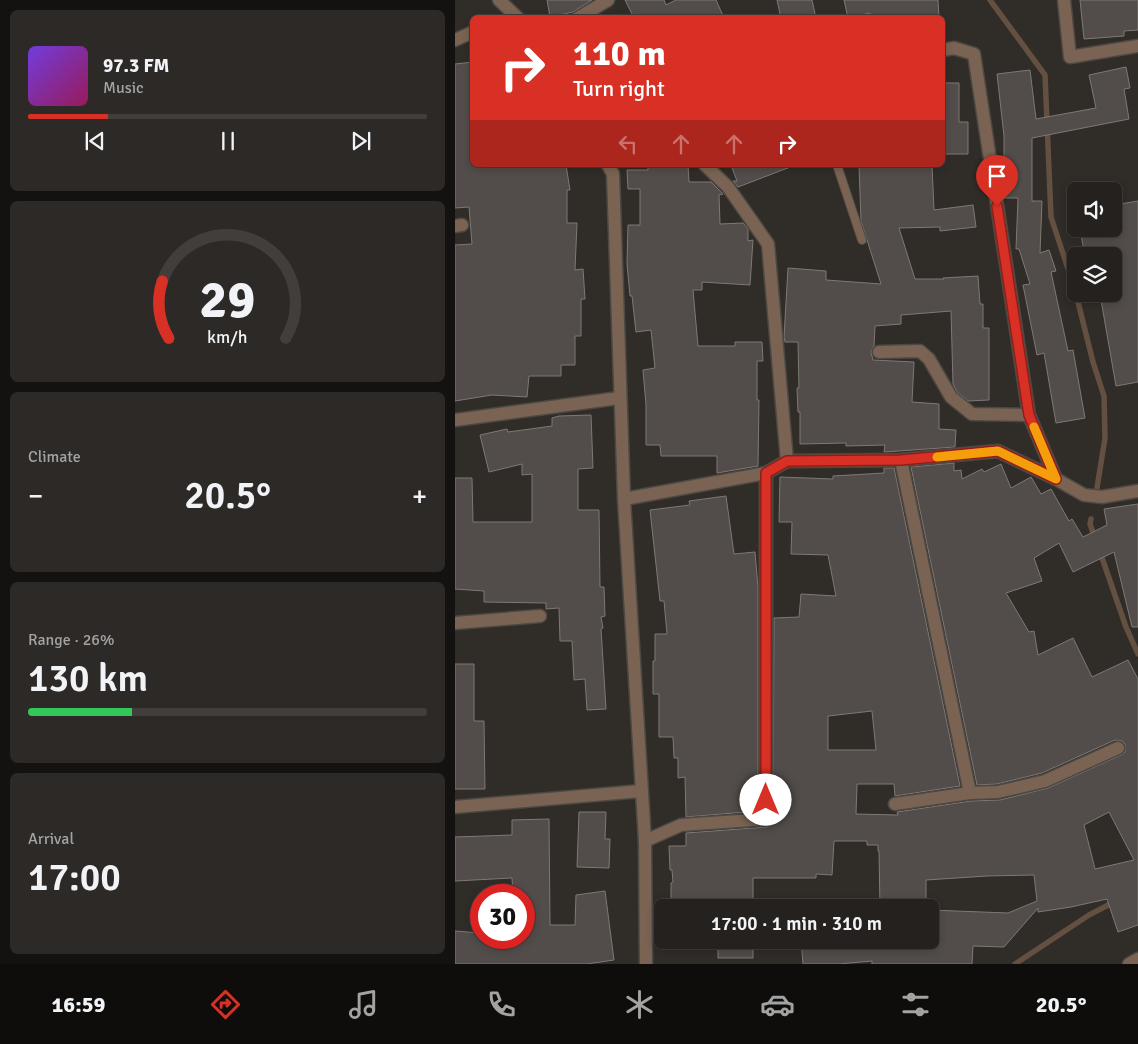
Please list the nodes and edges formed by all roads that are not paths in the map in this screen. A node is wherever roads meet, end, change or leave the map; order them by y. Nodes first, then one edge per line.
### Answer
1 (499, 0) edge
2 (608, 0) edge
3 (1063, 0) edge
4 (512, 15) edge
5 (582, 15) edge
6 (470, 33) edge
7 (455, 40) edge
8 (1138, 46) edge
9 (945, 50) edge
10 (609, 167) edge
11 (707, 167) edge
12 (838, 167) edge
13 (862, 240) dead end
14 (879, 352) dead end
15 (619, 398) junction
16 (1029, 415) junction
17 (455, 420) edge
18 (901, 460) junction
19 (787, 461) junction
20 (766, 473) junction
21 (1056, 479) junction
22 (1138, 491) edge
23 (624, 499) junction
24 (540, 616) dead end
25 (455, 623) edge
26 (1118, 748) dead end
27 (641, 791) junction
28 (970, 793) junction
29 (895, 804) dead end
30 (455, 807) edge
31 (645, 841) junction
32 (1138, 959) edge
33 (646, 964) edge
34 (1129, 964) edge

1 - 4 street
2 - 5 street
3 - 8 street
6 - 7 street
9 - 16 street
10 - 15 street
11 - 19 street
12 - 13 lane
14 - 16 street
15 - 17 street
15 - 23 street
16 - 21 street
18 - 19 street
18 - 21 street
18 - 28 street
19 - 20 street
20 - 23 street
20 - 31 street
21 - 22 street
23 - 27 street
24 - 25 street
26 - 28 street
27 - 30 street
27 - 31 street
28 - 29 street
31 - 33 street
32 - 34 street

